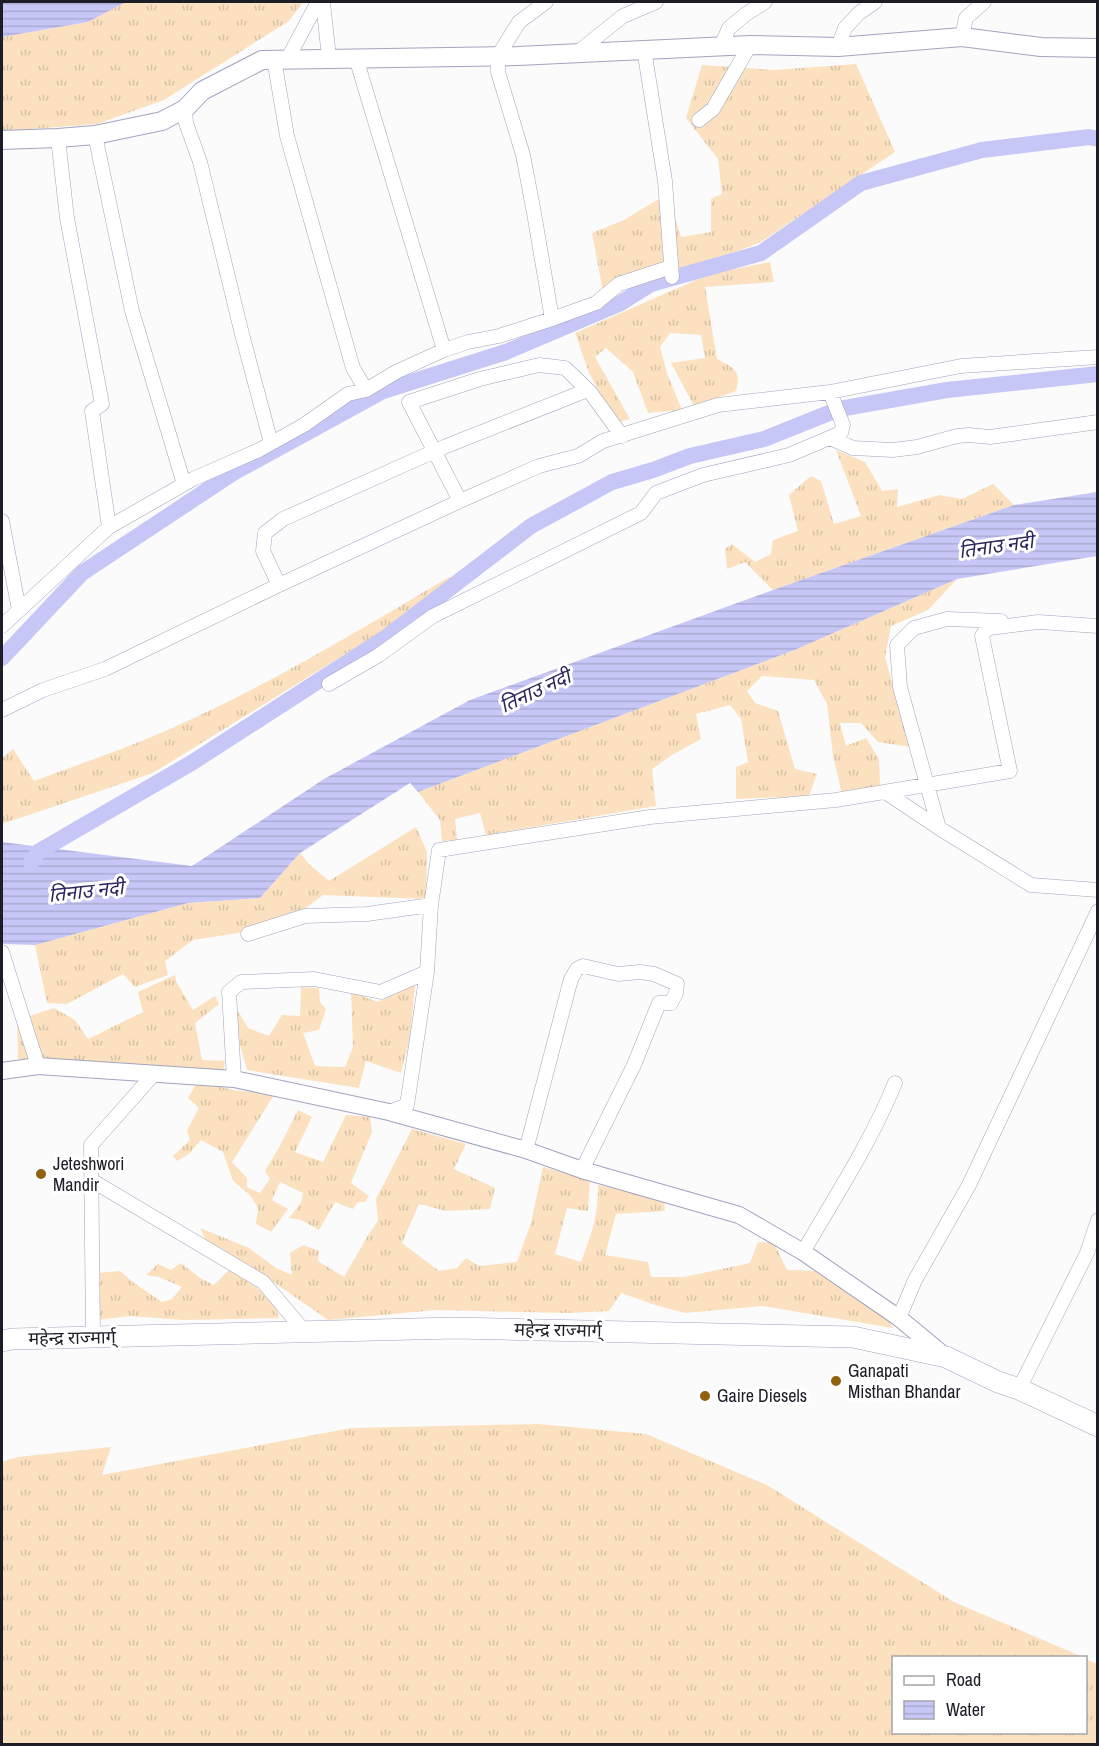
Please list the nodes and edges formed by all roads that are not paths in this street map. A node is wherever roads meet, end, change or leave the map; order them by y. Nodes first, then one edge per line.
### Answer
1 (318, 2) edge
2 (323, 2) edge
3 (546, 2) edge
4 (656, 2) edge
5 (765, 2) edge
6 (875, 2) edge
7 (984, 2) edge
8 (962, 37) junction
9 (750, 45) junction
10 (721, 46) junction
11 (838, 47) junction
12 (1098, 48) edge
13 (644, 49) junction
14 (578, 52) junction
15 (498, 56) junction
16 (281, 58) junction
17 (329, 58) junction
18 (356, 58) junction
19 (185, 109) junction
20 (699, 120) dead end
21 (95, 135) junction
22 (58, 138) junction
23 (2, 140) edge
24 (552, 319) junction
25 (444, 350) junction
26 (1098, 357) edge
27 (366, 390) junction
28 (590, 392) junction
29 (830, 392) junction
30 (1098, 422) edge
31 (835, 435) junction
32 (622, 436) junction
33 (271, 443) junction
34 (434, 452) junction
35 (184, 484) junction
36 (460, 501) junction
37 (2, 521) edge
38 (109, 527) junction
39 (279, 585) junction
40 (19, 610) junction
41 (1038, 622) junction
42 (2, 626) edge
43 (1098, 626) edge
44 (329, 684) dead end
45 (2, 710) edge
46 (926, 785) junction
47 (885, 792) junction
48 (939, 828) junction
49 (1098, 890) edge
50 (431, 905) junction
51 (1098, 911) edge
52 (248, 934) dead end
53 (2, 952) edge
54 (427, 972) junction
55 (38, 1066) junction
56 (2, 1071) edge
57 (153, 1075) junction
58 (234, 1079) junction
59 (895, 1083) dead end
60 (389, 1112) junction
61 (526, 1150) junction
62 (582, 1170) junction
63 (91, 1180) junction
64 (1098, 1220) edge
65 (803, 1252) junction
66 (899, 1318) junction
67 (305, 1332) junction
68 (93, 1337) junction
69 (2, 1341) edge
70 (946, 1357) junction
71 (1019, 1389) junction
72 (1098, 1426) edge

1 - 16 street
2 - 17 street
3 - 15 street
4 - 14 street
5 - 10 street
6 - 11 street
7 - 8 street
8 - 11 main road
8 - 12 main road
9 - 10 main road
9 - 11 main road
9 - 20 street
10 - 13 main road
13 - 14 main road
13 - 24 street
14 - 15 main road
15 - 18 main road
15 - 24 street
16 - 17 main road
16 - 19 main road
16 - 27 street
17 - 18 main road
18 - 25 street
19 - 21 main road
19 - 33 street
21 - 22 main road
21 - 35 street
22 - 23 main road
22 - 38 street
24 - 25 street
25 - 27 street
26 - 29 street
27 - 33 street
28 - 32 street
28 - 34 street
28 - 34 street
29 - 31 street
29 - 32 street
30 - 31 street
31 - 44 street
32 - 36 street
33 - 35 street
34 - 36 street
34 - 39 street
35 - 38 street
36 - 39 street
37 - 40 street
38 - 40 street
39 - 45 street
40 - 42 street
41 - 43 street
41 - 46 street
41 - 46 street
46 - 47 street
46 - 48 street
47 - 48 street
47 - 50 street
48 - 49 street
50 - 52 street
50 - 54 street
51 - 66 street
53 - 55 street
54 - 58 street
54 - 60 street
55 - 56 street
55 - 57 street
57 - 58 street
57 - 63 street
58 - 60 street
59 - 65 street
60 - 61 street
61 - 62 street
61 - 62 street
62 - 65 street
63 - 67 street
63 - 68 street
64 - 71 street
65 - 66 street
66 - 70 street
67 - 68 highway, महेन्द्र राज्मार्ग्
67 - 70 highway, महेन्द्र राज्मार्ग्
68 - 69 highway, महेन्द्र राज्मार्ग्
70 - 71 highway, महेन्द्र राज्मार्ग्
71 - 72 highway, महेन्द्र राज्मार्ग्

